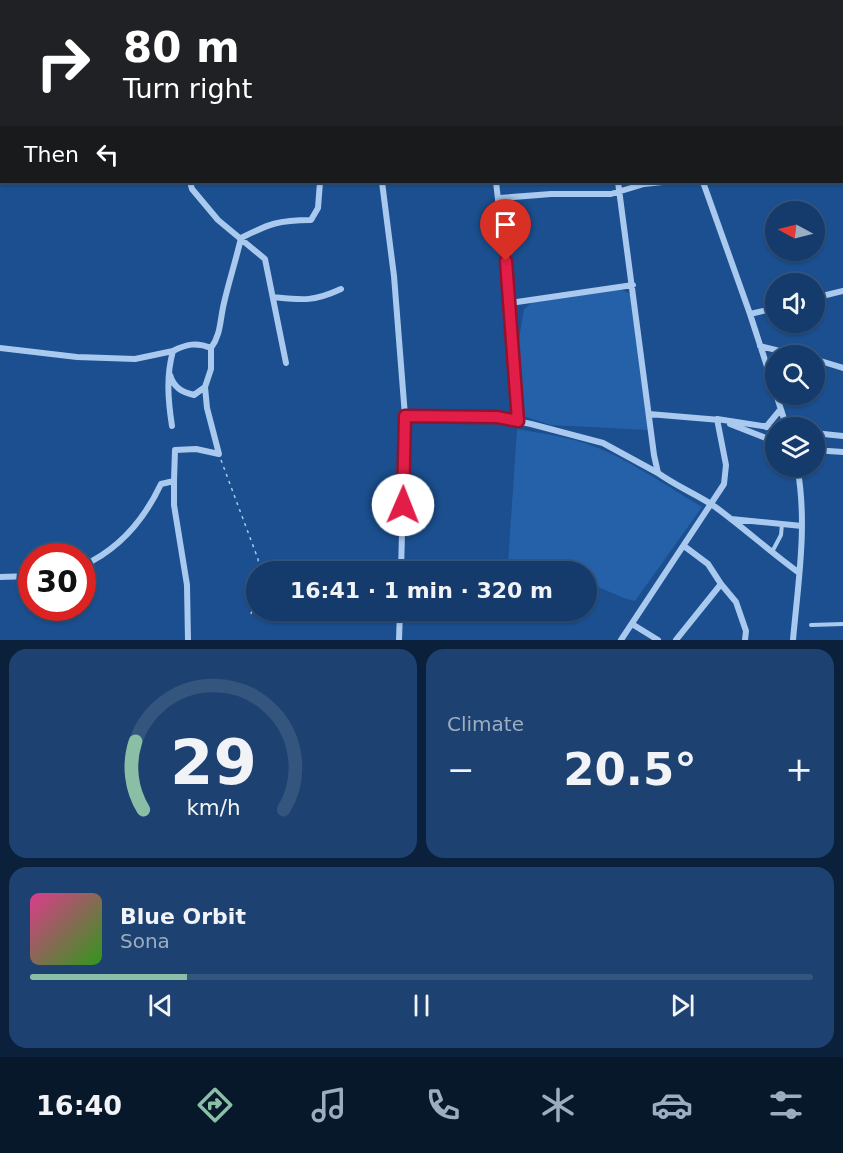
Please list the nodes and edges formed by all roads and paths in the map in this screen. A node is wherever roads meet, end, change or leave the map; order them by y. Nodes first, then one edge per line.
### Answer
1 (190, 183) edge
2 (320, 183) edge
3 (382, 183) edge
4 (496, 183) edge
5 (618, 183) edge
6 (654, 183) edge
7 (703, 183) edge
8 (619, 192) junction
9 (500, 198) junction
10 (241, 238) junction
11 (633, 285) junction
12 (340, 289) dead end
13 (843, 291) edge
14 (825, 295) edge
15 (273, 297) junction
16 (510, 303) junction
17 (765, 311) edge
18 (750, 314) junction
19 (760, 346) junction
20 (765, 347) edge
21 (0, 348) edge
22 (211, 348) junction
23 (174, 351) junction
24 (825, 362) edge
25 (286, 363) dead end
26 (843, 368) edge
27 (168, 369) junction
28 (205, 387) junction
29 (780, 410) junction
30 (649, 414) junction
31 (405, 416) junction
32 (774, 417) edge
33 (783, 417) edge
34 (717, 419) junction
35 (518, 421) junction
36 (172, 426) dead end
37 (765, 427) edge
38 (825, 434) edge
39 (843, 436) edge
40 (765, 438) edge
41 (825, 451) edge
42 (843, 452) edge
43 (219, 454) junction
44 (658, 473) junction
45 (799, 477) edge
46 (174, 481) junction
47 (712, 505) junction
48 (731, 519) junction
49 (782, 524) junction
50 (802, 526) junction
51 (684, 546) junction
52 (771, 553) junction
53 (96, 559) edge
54 (258, 561) edge
55 (401, 561) edge
56 (798, 572) junction
57 (18, 576) edge
58 (0, 577) edge
59 (721, 584) junction
60 (400, 621) edge
61 (632, 624) junction
62 (843, 624) edge
63 (811, 625) dead end
64 (188, 640) edge
65 (399, 640) edge
66 (621, 640) edge
67 (658, 640) edge
68 (676, 640) edge
69 (745, 640) edge
70 (793, 640) edge

1 - 10 street
2 - 10 street
3 - 31 street
4 - 9 street
5 - 8 street
6 - 8 street
7 - 18 street
8 - 9 street
8 - 11 street
9 - 16 street
10 - 15 street
10 - 22 street
11 - 16 street
11 - 30 street
12 - 15 street
13 - 14 street
15 - 25 street
16 - 35 street
17 - 18 street
18 - 19 street
19 - 20 street
19 - 29 street
21 - 23 street
22 - 23 street
22 - 28 street
23 - 27 street
24 - 26 street
27 - 28 street
27 - 36 street
28 - 43 street
29 - 32 street
29 - 33 street
30 - 34 street
30 - 44 street
31 - 35 street
31 - 55 street
34 - 37 street
34 - 40 street
34 - 47 street
35 - 44 street
38 - 39 street
41 - 42 street
43 - 46 street
43 - 54 path
44 - 47 street
45 - 50 street
46 - 53 street
46 - 64 street
47 - 48 street
47 - 51 street
48 - 49 street
48 - 52 street
49 - 50 street
49 - 52 lane
50 - 56 street
51 - 59 street
51 - 61 street
52 - 56 street
56 - 70 street
57 - 58 street
59 - 68 street
59 - 69 street
60 - 65 street
61 - 66 street
61 - 67 street
62 - 63 lane

